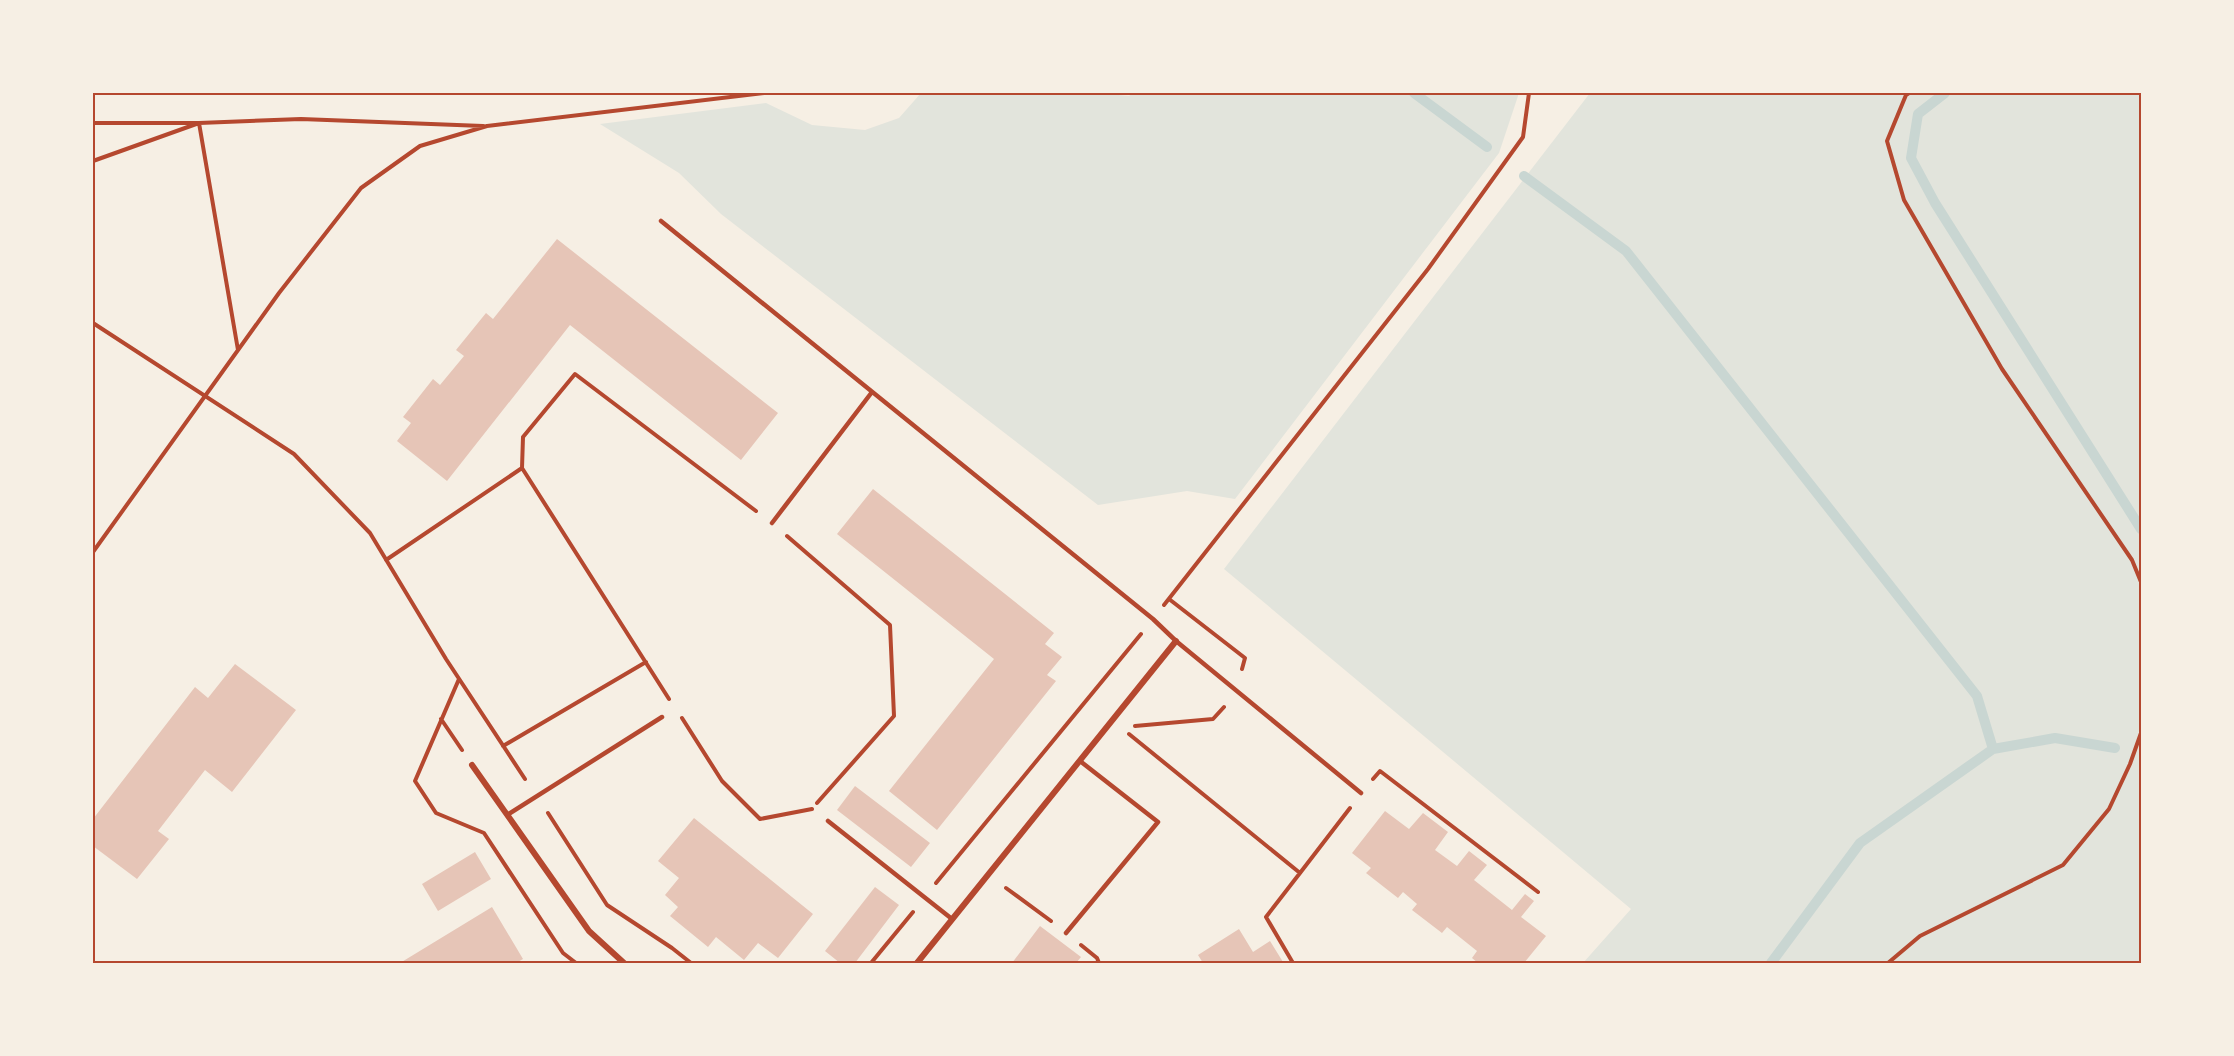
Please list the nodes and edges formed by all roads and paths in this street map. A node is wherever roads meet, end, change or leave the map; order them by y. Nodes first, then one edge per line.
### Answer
1 (764, 93) edge
2 (1529, 93) edge
3 (1909, 93) edge
4 (93, 123) edge
5 (199, 123) junction
6 (487, 126) junction
7 (93, 161) edge
8 (661, 221) dead end
9 (93, 322) edge
10 (238, 350) junction
11 (872, 392) junction
12 (206, 395) junction
13 (522, 468) junction
14 (772, 523) junction
15 (93, 552) edge
16 (386, 560) junction
17 (2141, 582) edge
18 (1153, 619) junction
19 (1176, 641) junction
20 (646, 662) junction
21 (459, 678) junction
22 (670, 700) dead end
23 (677, 710) dead end
24 (662, 717) dead end
25 (440, 718) junction
26 (2141, 733) edge
27 (1129, 734) dead end
28 (503, 746) junction
29 (1080, 761) junction
30 (472, 765) joint
31 (1361, 793) junction
32 (536, 795) junction
33 (507, 815) junction
34 (828, 821) dead end
35 (1300, 873) junction
36 (1538, 892) dead end
37 (925, 897) junction
38 (952, 919) junction
39 (1066, 933) dead end
40 (576, 963) edge
41 (624, 963) edge
42 (691, 963) edge
43 (872, 963) edge
44 (917, 963) edge
45 (1293, 963) edge
46 (1887, 963) edge

1 - 6 path
2 - 18 path
3 - 17 path
4 - 5 path
5 - 6 path
5 - 7 path
5 - 10 path
6 - 10 path
8 - 11 lane
9 - 12 path
10 - 12 path
11 - 14 lane
11 - 18 lane
12 - 15 path
12 - 16 path
13 - 14 path
13 - 16 path
13 - 20 path
14 - 23 path
16 - 21 path
18 - 19 lane
18 - 37 path
19 - 29 street
19 - 31 lane
20 - 22 path
20 - 28 path
21 - 25 path
21 - 28 path
24 - 32 lane
25 - 30 path
25 - 40 path
26 - 46 path
27 - 35 path
28 - 32 path
29 - 38 street
29 - 39 lane
30 - 33 street
31 - 35 path
31 - 36 path
32 - 33 lane
32 - 42 path
33 - 41 street
34 - 37 lane
35 - 45 path
37 - 38 lane
37 - 43 path
38 - 44 street

